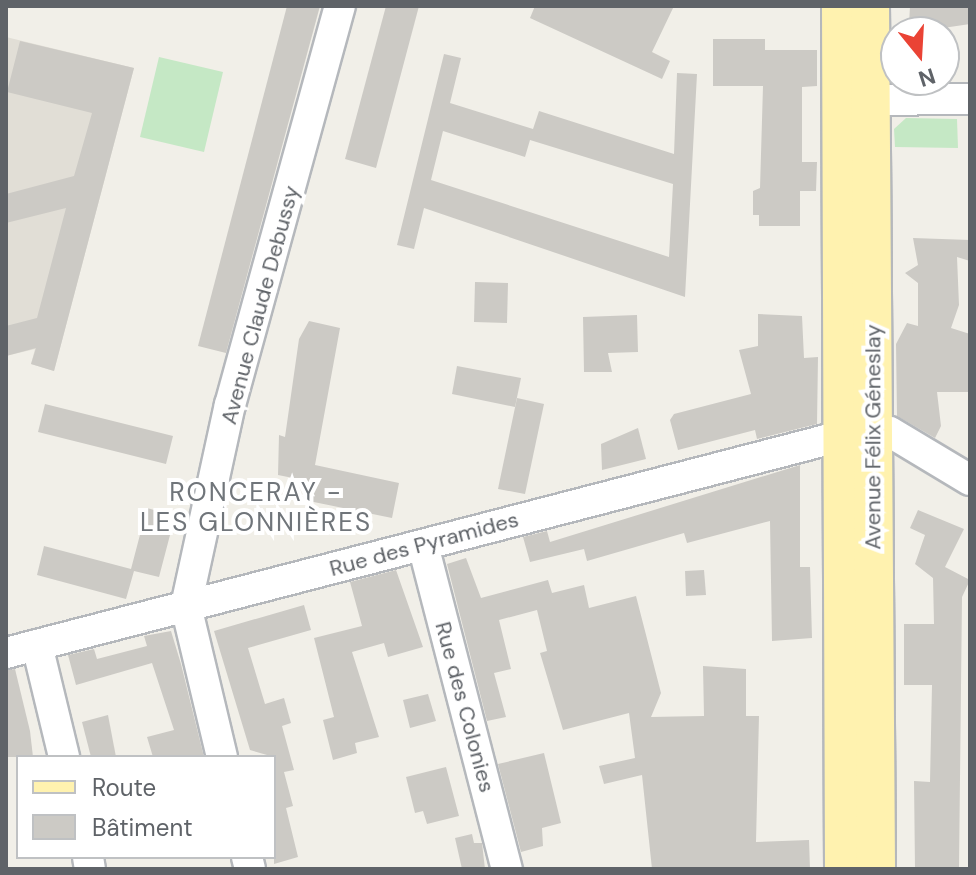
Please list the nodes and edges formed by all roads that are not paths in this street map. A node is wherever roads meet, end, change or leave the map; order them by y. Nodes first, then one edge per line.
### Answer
1 (340, 6) edge
2 (841, 6) edge
3 (870, 6) edge
4 (970, 99) edge
5 (871, 100) junction
6 (858, 436) junction
7 (970, 480) edge
8 (423, 545) junction
9 (186, 606) junction
10 (37, 645) junction
11 (6, 653) edge
12 (64, 755) edge
13 (222, 755) edge
14 (507, 869) edge
15 (844, 869) edge
16 (876, 869) edge

1 - 9 street, Avenue Claude Debussy
2 - 6 main road, Avenue Félix Géneslay
3 - 5 main road, Avenue Félix Géneslay
4 - 5 street
5 - 6 main road, Avenue Félix Géneslay
6 - 7 street
6 - 8 street, Rue des Pyramides
6 - 15 main road, Avenue Félix Géneslay
6 - 16 main road, Avenue Félix Géneslay
8 - 9 street, Rue des Pyramides
8 - 14 street, Rue des Colonies
9 - 10 street, Rue des Pyramides
9 - 13 street
10 - 11 street, Rue des Pyramides
10 - 12 street

